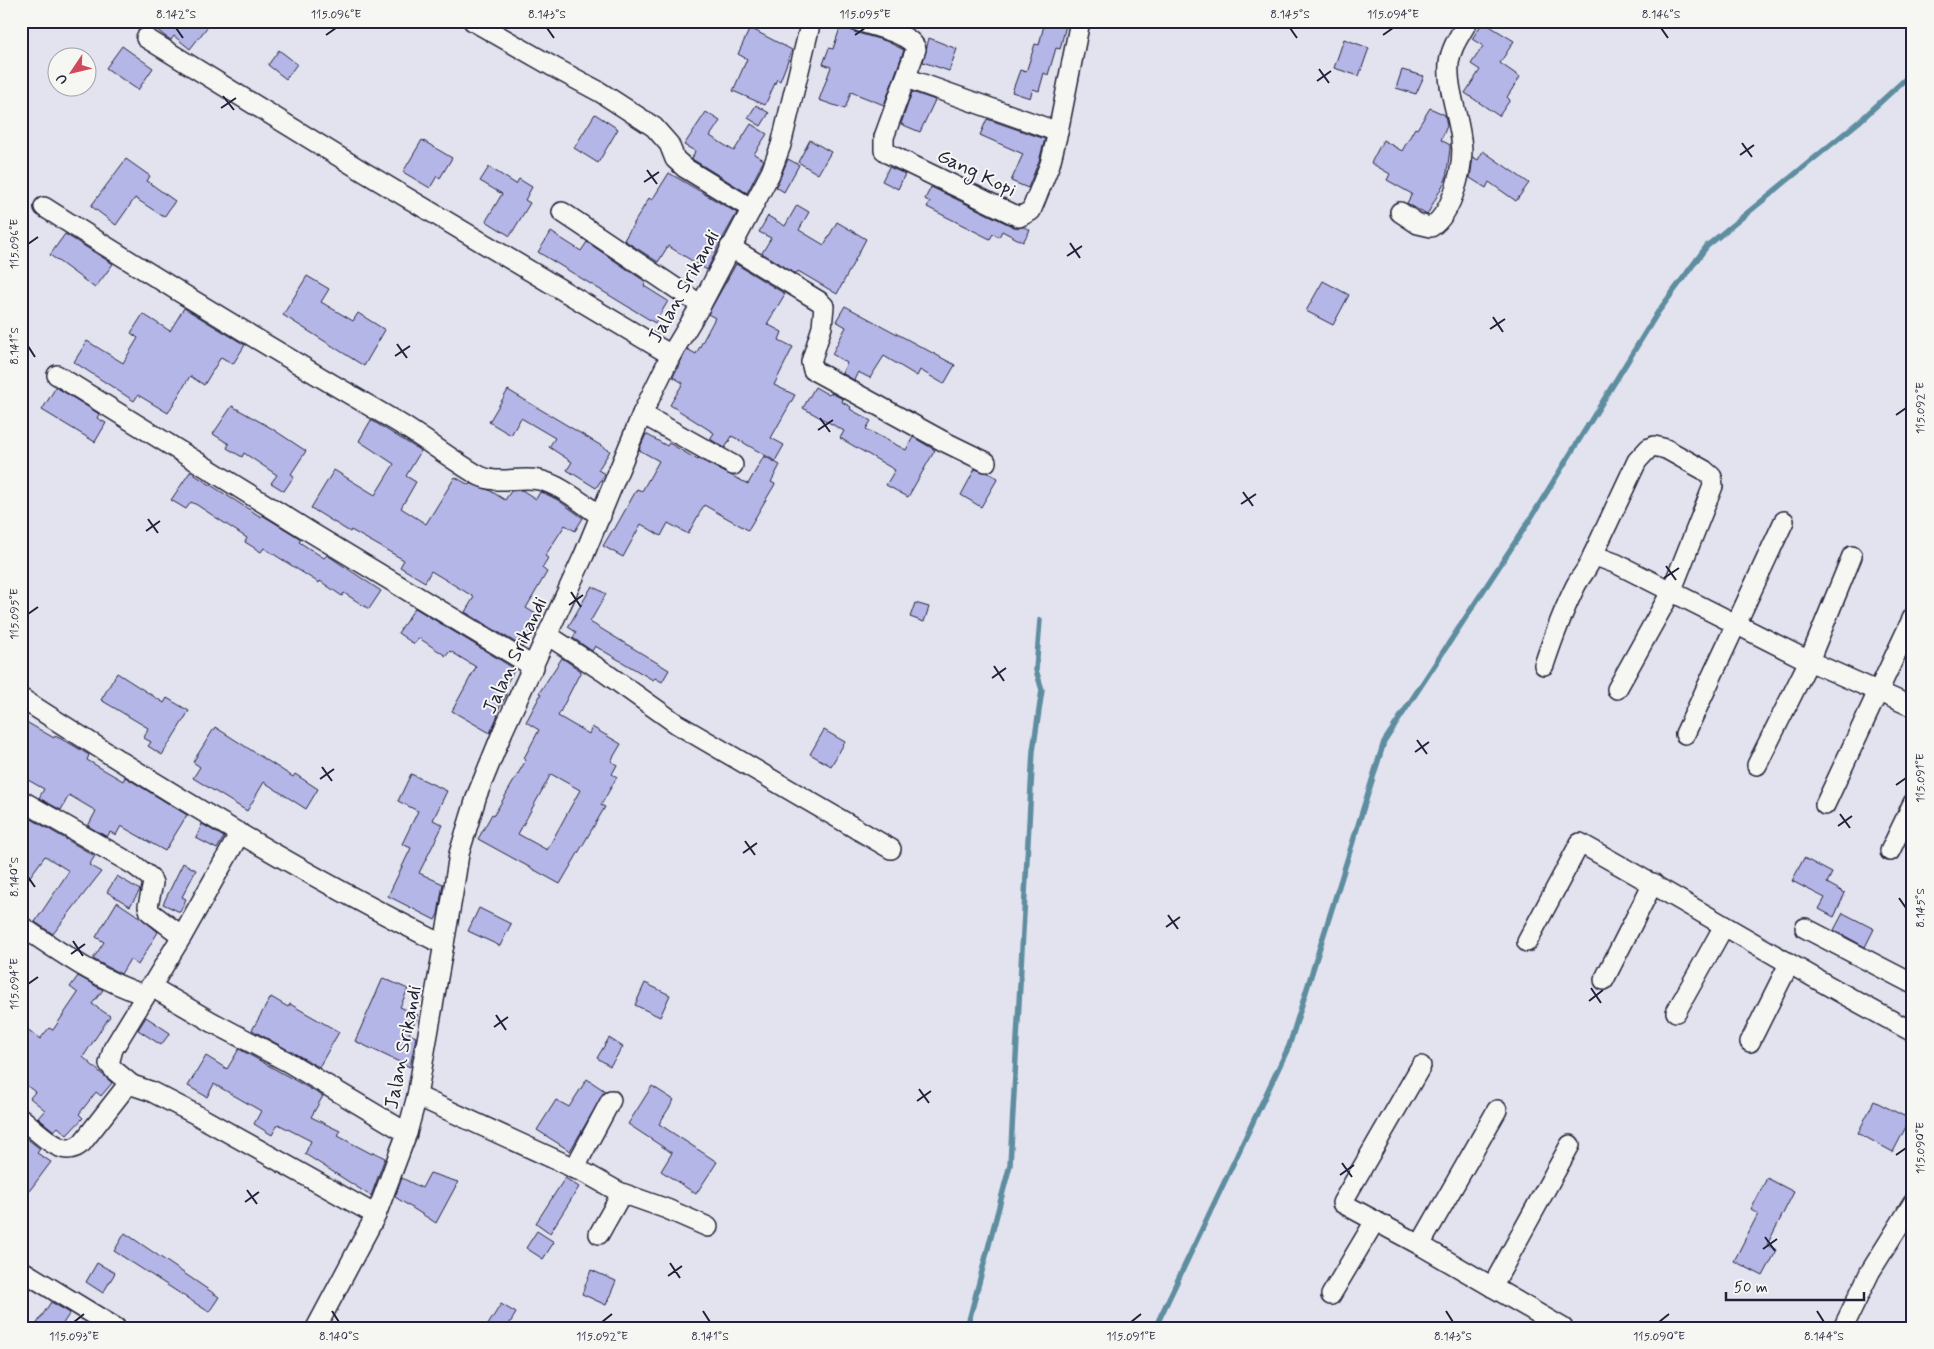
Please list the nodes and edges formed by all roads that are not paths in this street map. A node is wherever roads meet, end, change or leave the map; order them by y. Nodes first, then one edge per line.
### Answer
1 (473, 21) edge
2 (811, 21) edge
3 (857, 21) edge
4 (1080, 21) edge
5 (1468, 21) edge
6 (146, 38) dead end
7 (906, 78) junction
8 (1058, 132) junction
9 (44, 208) dead end
10 (752, 209) junction
11 (562, 212) dead end
12 (1400, 212) dead end
13 (730, 247) junction
14 (701, 305) junction
15 (671, 354) junction
16 (57, 375) dead end
17 (642, 414) junction
18 (986, 462) dead end
19 (733, 465) dead end
20 (601, 516) junction
21 (1784, 521) dead end
22 (1593, 555) junction
23 (1852, 556) dead end
24 (1671, 592) junction
25 (1913, 617) edge
26 (1735, 625) junction
27 (549, 636) junction
28 (1809, 661) junction
29 (1544, 665) dead end
30 (534, 666) junction
31 (1618, 689) dead end
32 (1877, 691) junction
33 (21, 698) edge
34 (1913, 707) edge
35 (1685, 734) dead end
36 (1757, 765) dead end
37 (21, 800) edge
38 (1913, 803) edge
39 (1825, 805) dead end
40 (240, 833) junction
41 (891, 849) dead end
42 (1890, 851) dead end
43 (1653, 883) junction
44 (21, 926) edge
45 (1724, 926) junction
46 (1805, 928) dead end
47 (182, 936) junction
48 (1527, 942) dead end
49 (444, 945) junction
50 (1789, 964) junction
51 (1604, 980) dead end
52 (1913, 984) edge
53 (147, 991) junction
54 (1676, 1012) dead end
55 (1913, 1032) edge
56 (1750, 1042) dead end
57 (1420, 1066) dead end
58 (132, 1085) junction
59 (417, 1096) junction
60 (611, 1100) dead end
61 (1497, 1110) dead end
62 (21, 1118) edge
63 (407, 1133) junction
64 (1570, 1145) dead end
65 (574, 1169) junction
66 (619, 1192) junction
67 (1913, 1203) edge
68 (376, 1215) junction
69 (1375, 1221) junction
70 (708, 1227) dead end
71 (599, 1234) dead end
72 (1420, 1245) junction
73 (21, 1270) edge
74 (1492, 1287) junction
75 (1331, 1295) dead end
76 (116, 1328) edge
77 (316, 1328) edge
78 (1563, 1328) edge
79 (1844, 1328) edge

1 - 10 street
2 - 10 street, Jalan Srikandi
3 - 7 street, Gang Kopi
4 - 8 street, Gang Kopi
5 - 12 street
6 - 15 street
7 - 8 street
7 - 8 street, Gang Kopi
9 - 20 street
10 - 13 street, Jalan Srikandi
11 - 14 street
13 - 14 street, Jalan Srikandi
13 - 18 street
14 - 15 street, Jalan Srikandi
15 - 17 street, Jalan Srikandi
16 - 30 street
17 - 19 street
17 - 20 street, Jalan Srikandi
20 - 27 street, Jalan Srikandi
21 - 26 street
22 - 24 street
22 - 24 street
22 - 29 street
23 - 28 street
24 - 26 street
24 - 31 street
25 - 32 street
26 - 28 street
26 - 35 street
27 - 30 street, Jalan Srikandi
27 - 41 street
28 - 32 street
28 - 36 street
30 - 49 street, Jalan Srikandi
32 - 34 street
32 - 39 street
33 - 40 street
37 - 47 street
38 - 42 street
40 - 47 street
40 - 49 street
43 - 45 street
43 - 48 street
43 - 51 street
44 - 53 street
45 - 50 street
45 - 54 street
46 - 52 street
47 - 53 street
49 - 59 street, Jalan Srikandi
50 - 55 street
50 - 56 street
53 - 58 street
53 - 63 street
57 - 69 street
58 - 62 street
58 - 68 street
59 - 63 street, Jalan Srikandi
59 - 65 street
60 - 65 street
61 - 72 street
63 - 68 street, Jalan Srikandi
64 - 74 street
65 - 66 street
66 - 70 street
66 - 71 street
67 - 79 street
68 - 77 street, Jalan Srikandi
69 - 72 street
69 - 75 street
72 - 74 street
73 - 76 street
74 - 78 street

